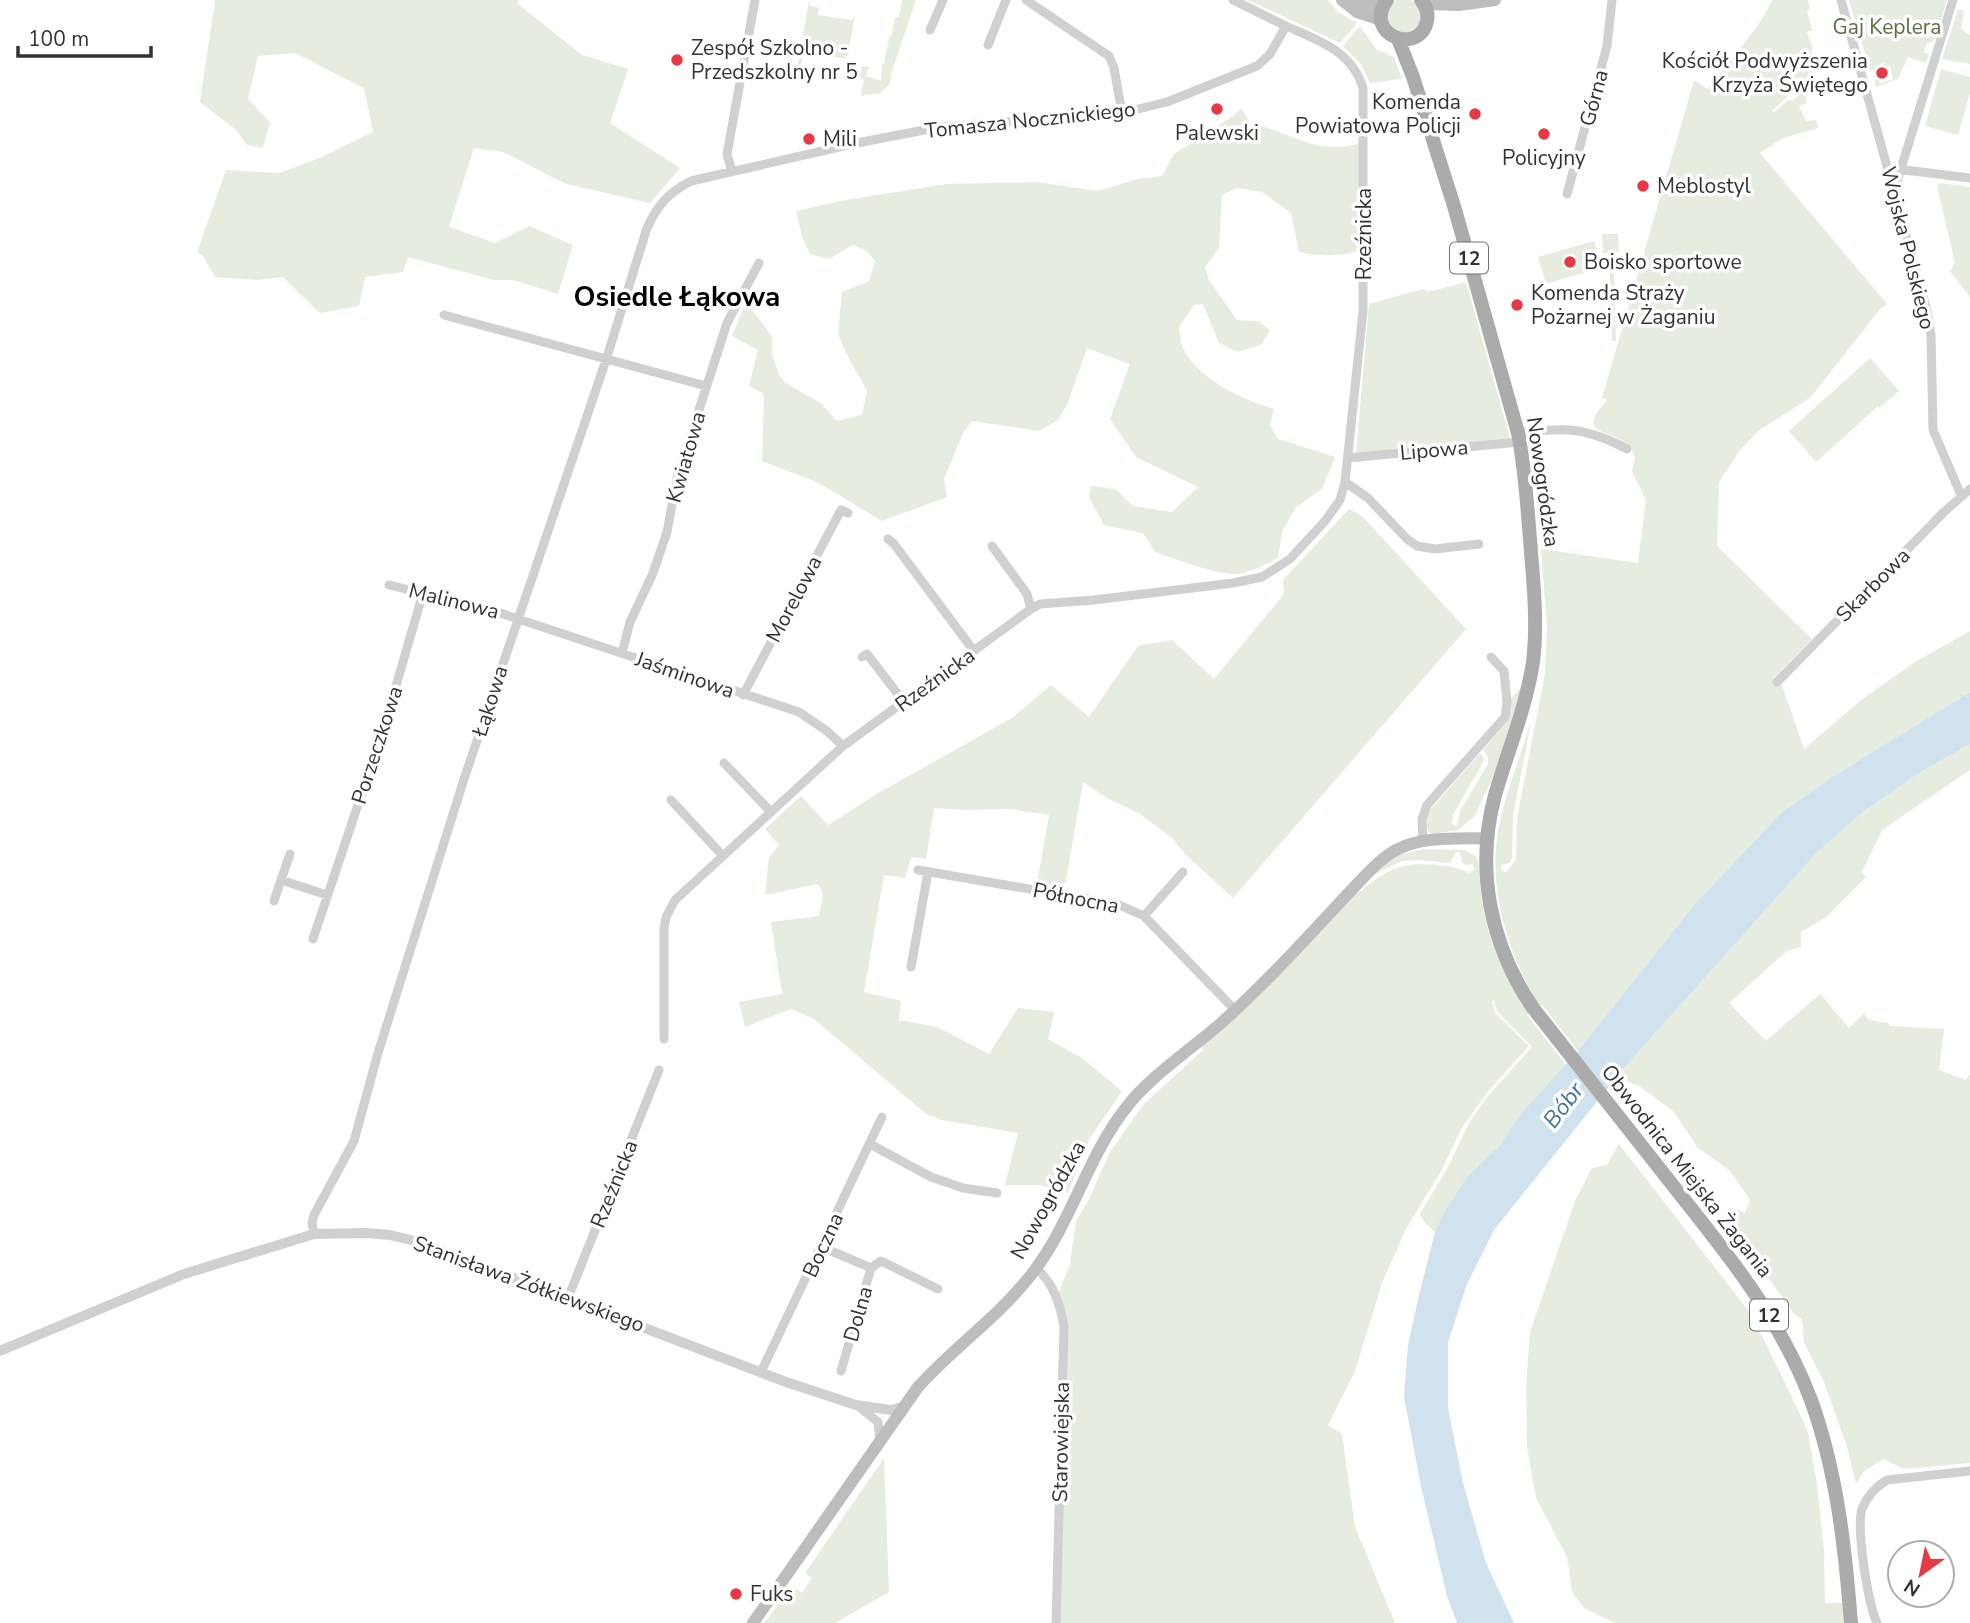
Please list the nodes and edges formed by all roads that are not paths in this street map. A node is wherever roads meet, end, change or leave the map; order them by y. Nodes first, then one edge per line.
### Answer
1 (755, 0) edge
2 (943, 0) edge
3 (1006, 0) edge
4 (1026, 0) edge
5 (1233, 0) edge
6 (1342, 0) edge
7 (1348, 0) edge
8 (1496, 0) edge
9 (1612, 0) edge
10 (1841, 0) edge
11 (1953, 0) edge
12 (1386, 2) edge
13 (1422, 2) edge
14 (1459, 5) junction
15 (1381, 20) junction
16 (1427, 23) junction
17 (1286, 26) junction
18 (930, 30) dead end
19 (1417, 36) junction
20 (1398, 39) junction
21 (988, 45) dead end
22 (1413, 76) junction
23 (1122, 113) junction
24 (1888, 168) junction
25 (1901, 169) junction
26 (732, 172) junction
27 (1970, 178) edge
28 (691, 181) joint
29 (1895, 189) junction
30 (1567, 194) dead end
31 (759, 264) dead end
32 (444, 314) dead end
33 (607, 357) junction
34 (706, 386) junction
35 (1519, 437) junction
36 (1627, 449) dead end
37 (1348, 458) junction
38 (1345, 482) junction
39 (1970, 489) edge
40 (1961, 495) junction
41 (848, 513) dead end
42 (888, 539) dead end
43 (1479, 544) dead end
44 (992, 546) dead end
45 (389, 585) dead end
46 (423, 593) junction
47 (1031, 609) junction
48 (518, 618) junction
49 (974, 651) junction
50 (622, 653) junction
51 (862, 657) dead end
52 (1491, 657) dead end
53 (1777, 682) dead end
54 (743, 695) junction
55 (904, 702) junction
56 (843, 746) junction
57 (724, 763) dead end
58 (671, 800) dead end
59 (771, 812) junction
60 (1487, 838) junction
61 (1423, 842) junction
62 (290, 854) dead end
63 (723, 856) junction
64 (1183, 872) dead end
65 (281, 880) junction
66 (327, 895) junction
67 (274, 901) dead end
68 (1144, 916) junction
69 (313, 939) dead end
70 (911, 968) dead end
71 (1235, 1010) junction
72 (664, 1039) dead end
73 (659, 1070) dead end
74 (882, 1117) dead end
75 (870, 1144) junction
76 (997, 1193) dead end
77 (314, 1234) junction
78 (822, 1247) junction
79 (871, 1268) junction
80 (1036, 1268) junction
81 (938, 1289) dead end
82 (568, 1298) junction
83 (0, 1351) edge
84 (841, 1371) dead end
85 (761, 1372) junction
86 (856, 1405) junction
87 (905, 1406) junction
88 (880, 1441) junction
89 (1970, 1471) edge
90 (753, 1623) edge
91 (1056, 1623) edge
92 (1851, 1623) edge
93 (1877, 1623) edge

1 - 26 street
2 - 18 street
3 - 21 street
4 - 23 street
5 - 17 street
6 - 15 main road
7 - 12 main road
8 - 14 main road
9 - 30 street, Górna
10 - 24 street, Wojska Polskiego
11 - 25 street
12 - 15 main road
13 - 14 main road
13 - 16 main road
14 - 16 main road
15 - 20 main road, 12
16 - 19 main road
17 - 23 street, Tomasza Nocznickiego
17 - 37 street, Rzeźnicka
19 - 20 main road
19 - 22 main road, Nowogródzka / 12
20 - 22 main road, Nowogródzka / 12
22 - 35 main road, Nowogródzka / 12
23 - 26 street, Tomasza Nocznickiego
24 - 25 street
24 - 29 street, Wojska Polskiego
25 - 27 street
25 - 29 street
26 - 28 street, Tomasza Nocznickiego
28 - 33 street, Łąkowa
29 - 40 street, Wojska Polskiego
31 - 34 street, Kwiatowa
32 - 33 street
33 - 34 street
33 - 48 street, Łąkowa
34 - 50 street, Kwiatowa
35 - 36 street, Lipowa
35 - 37 street, Lipowa
35 - 60 main road, Nowogródzka / 12
37 - 38 street, Rzeźnicka
38 - 43 street
38 - 47 street, Rzeźnicka
39 - 40 street, Skarbowa
40 - 53 street, Skarbowa
41 - 54 street, Morelowa
42 - 49 street
44 - 47 street
45 - 46 street, Malinowa
46 - 48 street, Malinowa
46 - 66 street, Porzeczkowa
47 - 49 street, Rzeźnicka
48 - 50 street, Jaśminowa
48 - 77 street, Łąkowa
49 - 55 street, Rzeźnicka
50 - 54 street, Jaśminowa
51 - 55 street
52 - 61 street
54 - 56 street, Jaśminowa
55 - 56 street, Rzeźnicka
56 - 59 street, Rzeźnicka
57 - 59 street
58 - 63 street
59 - 63 street, Rzeźnicka
60 - 61 main road, Nowogródzka
60 - 92 main road, Obwodnica Miejska Żagania / 12
61 - 71 main road, Nowogródzka
62 - 65 street
63 - 72 street, Rzeźnicka
64 - 68 street
65 - 66 street
65 - 67 street
66 - 69 street, Porzeczkowa
68 - 70 street, Północna
68 - 71 street, Północna
71 - 80 main road, Nowogródzka
73 - 82 street, Rzeźnicka
74 - 75 street, Boczna
75 - 76 street
75 - 78 street, Boczna
77 - 82 street, Stanisława Żółkiewskiego
77 - 83 street, Stanisława Żółkiewskiego
78 - 79 street, Dolna
78 - 85 street, Boczna
79 - 81 street
79 - 84 street, Dolna
80 - 87 main road, Nowogródzka
80 - 91 street, Starowiejska
82 - 85 street, Stanisława Żółkiewskiego
85 - 86 street, Stanisława Żółkiewskiego
86 - 87 street, Stanisława Żółkiewskiego
86 - 88 street, Stanisława Żółkiewskiego
87 - 88 main road, Nowogródzka
88 - 90 main road, Nowogródzka
89 - 93 street

